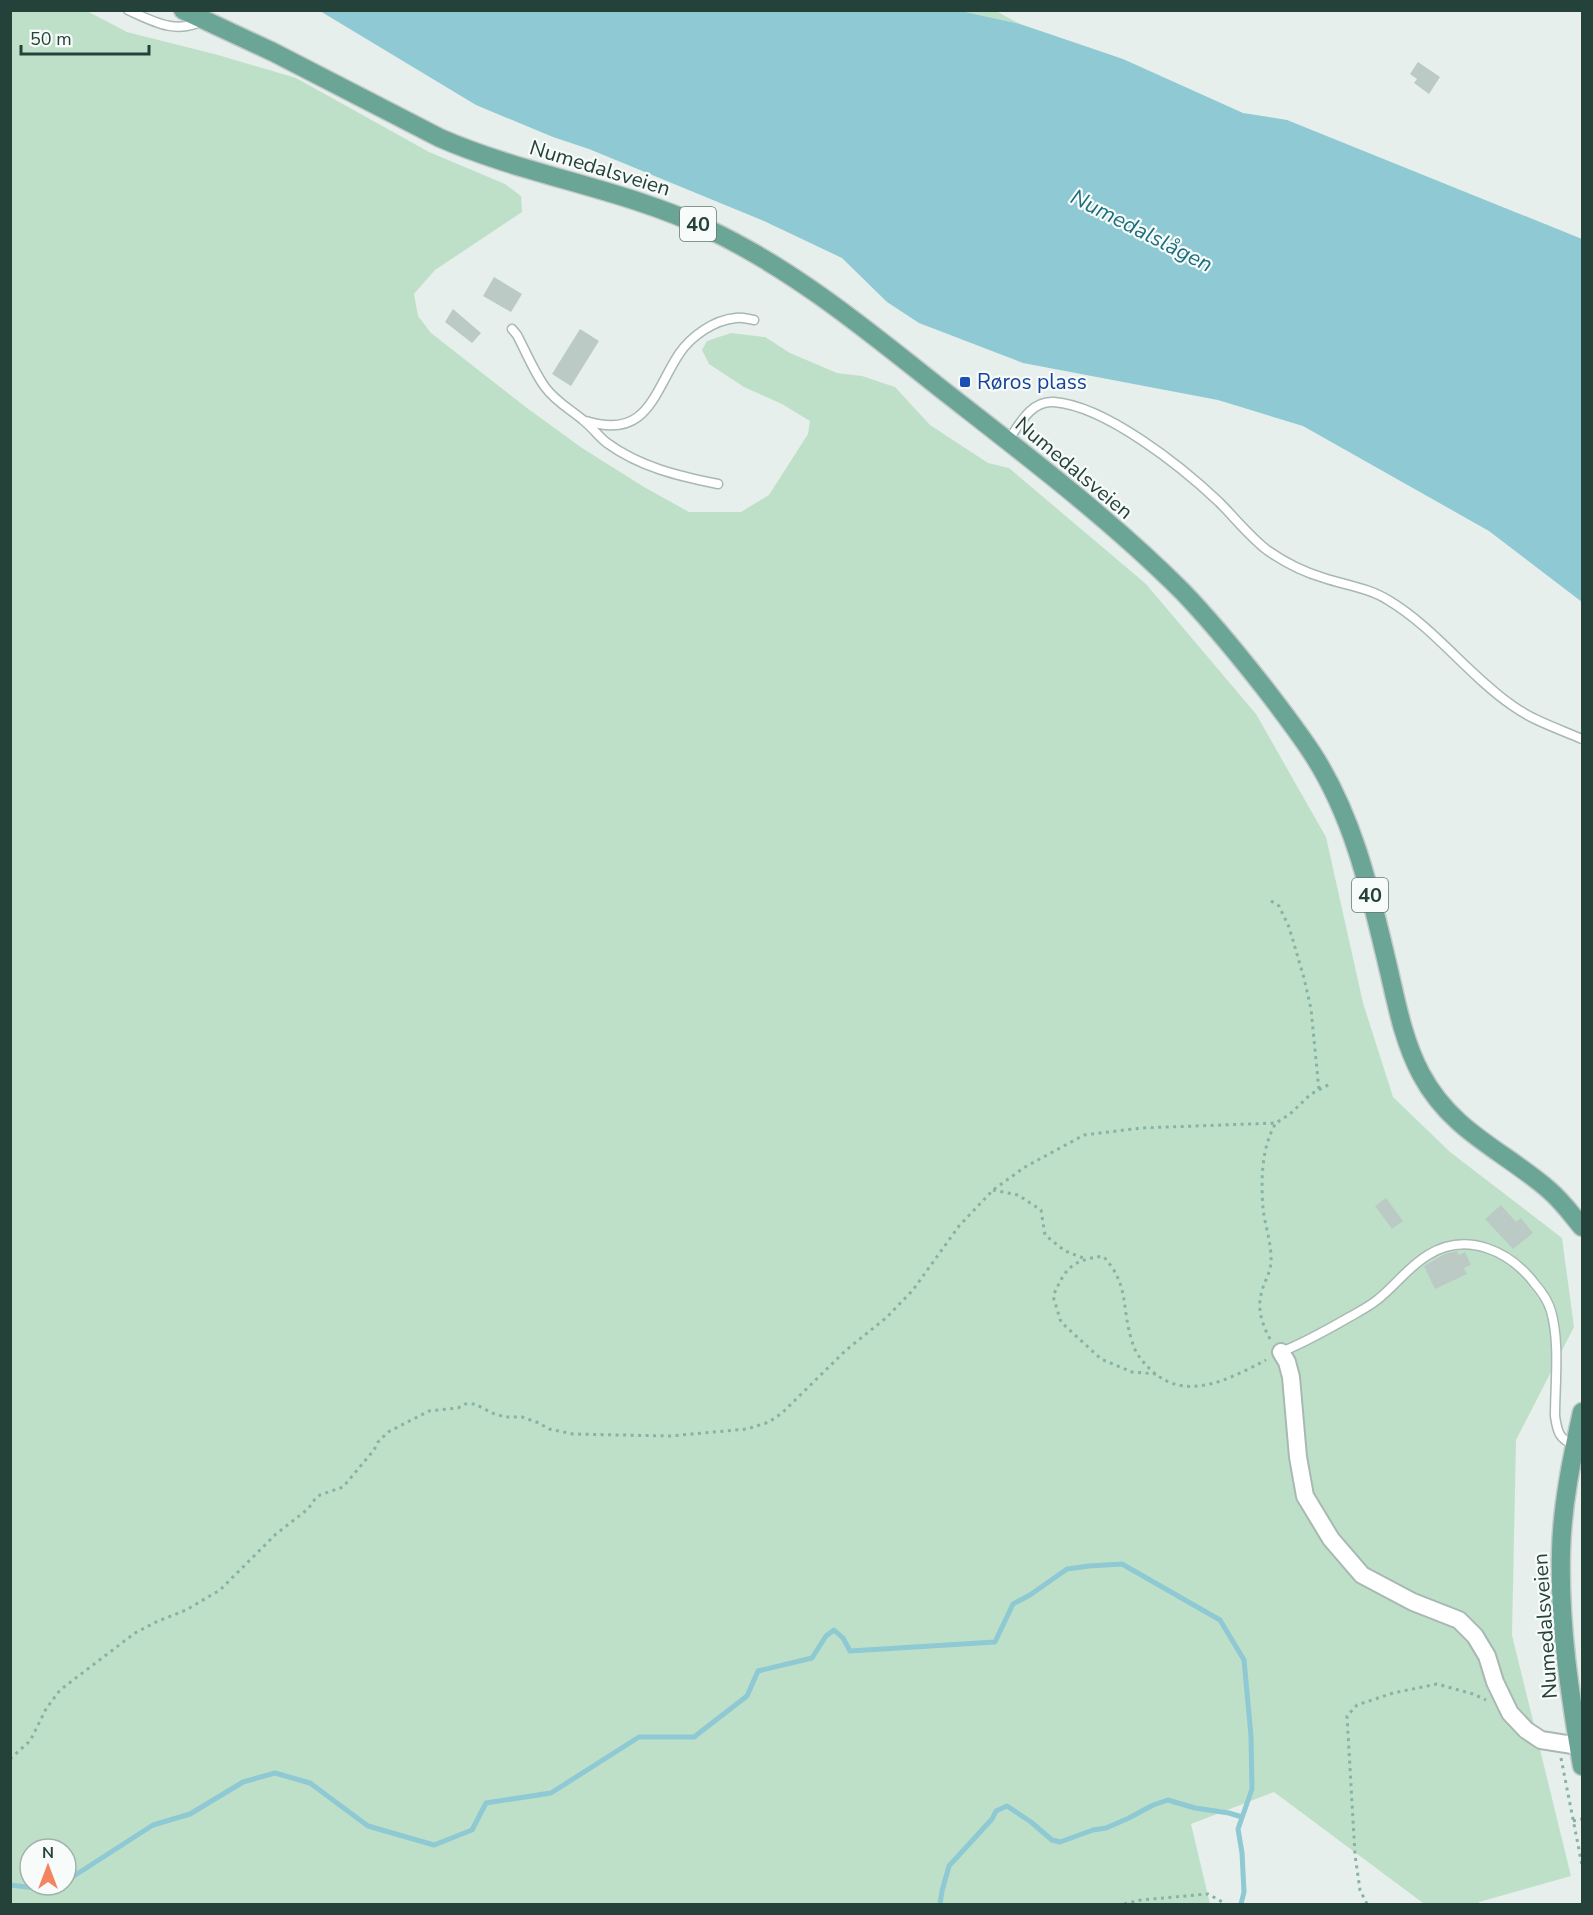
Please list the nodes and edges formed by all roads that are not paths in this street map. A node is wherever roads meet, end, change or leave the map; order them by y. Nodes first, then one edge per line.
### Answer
1 (128, 10) edge
2 (183, 10) edge
3 (204, 20) junction
4 (754, 320) dead end
5 (512, 329) dead end
6 (583, 420) junction
7 (1008, 442) junction
8 (718, 484) dead end
9 (1582, 739) edge
10 (1582, 1227) edge
11 (1281, 1352) joint
12 (1582, 1413) edge
13 (1575, 1444) junction
14 (1579, 1746) junction
15 (1582, 1766) edge

1 - 3 lane
2 - 3 main road, Numedalsveien / 40
3 - 7 main road, Numedalsveien / 40
4 - 6 lane
5 - 6 lane
6 - 8 lane
7 - 9 lane
7 - 10 main road, Numedalsveien / 40
11 - 13 lane
11 - 14 street
12 - 13 main road, Numedalsveien
13 - 14 main road, Numedalsveien
14 - 15 main road, Numedalsveien

